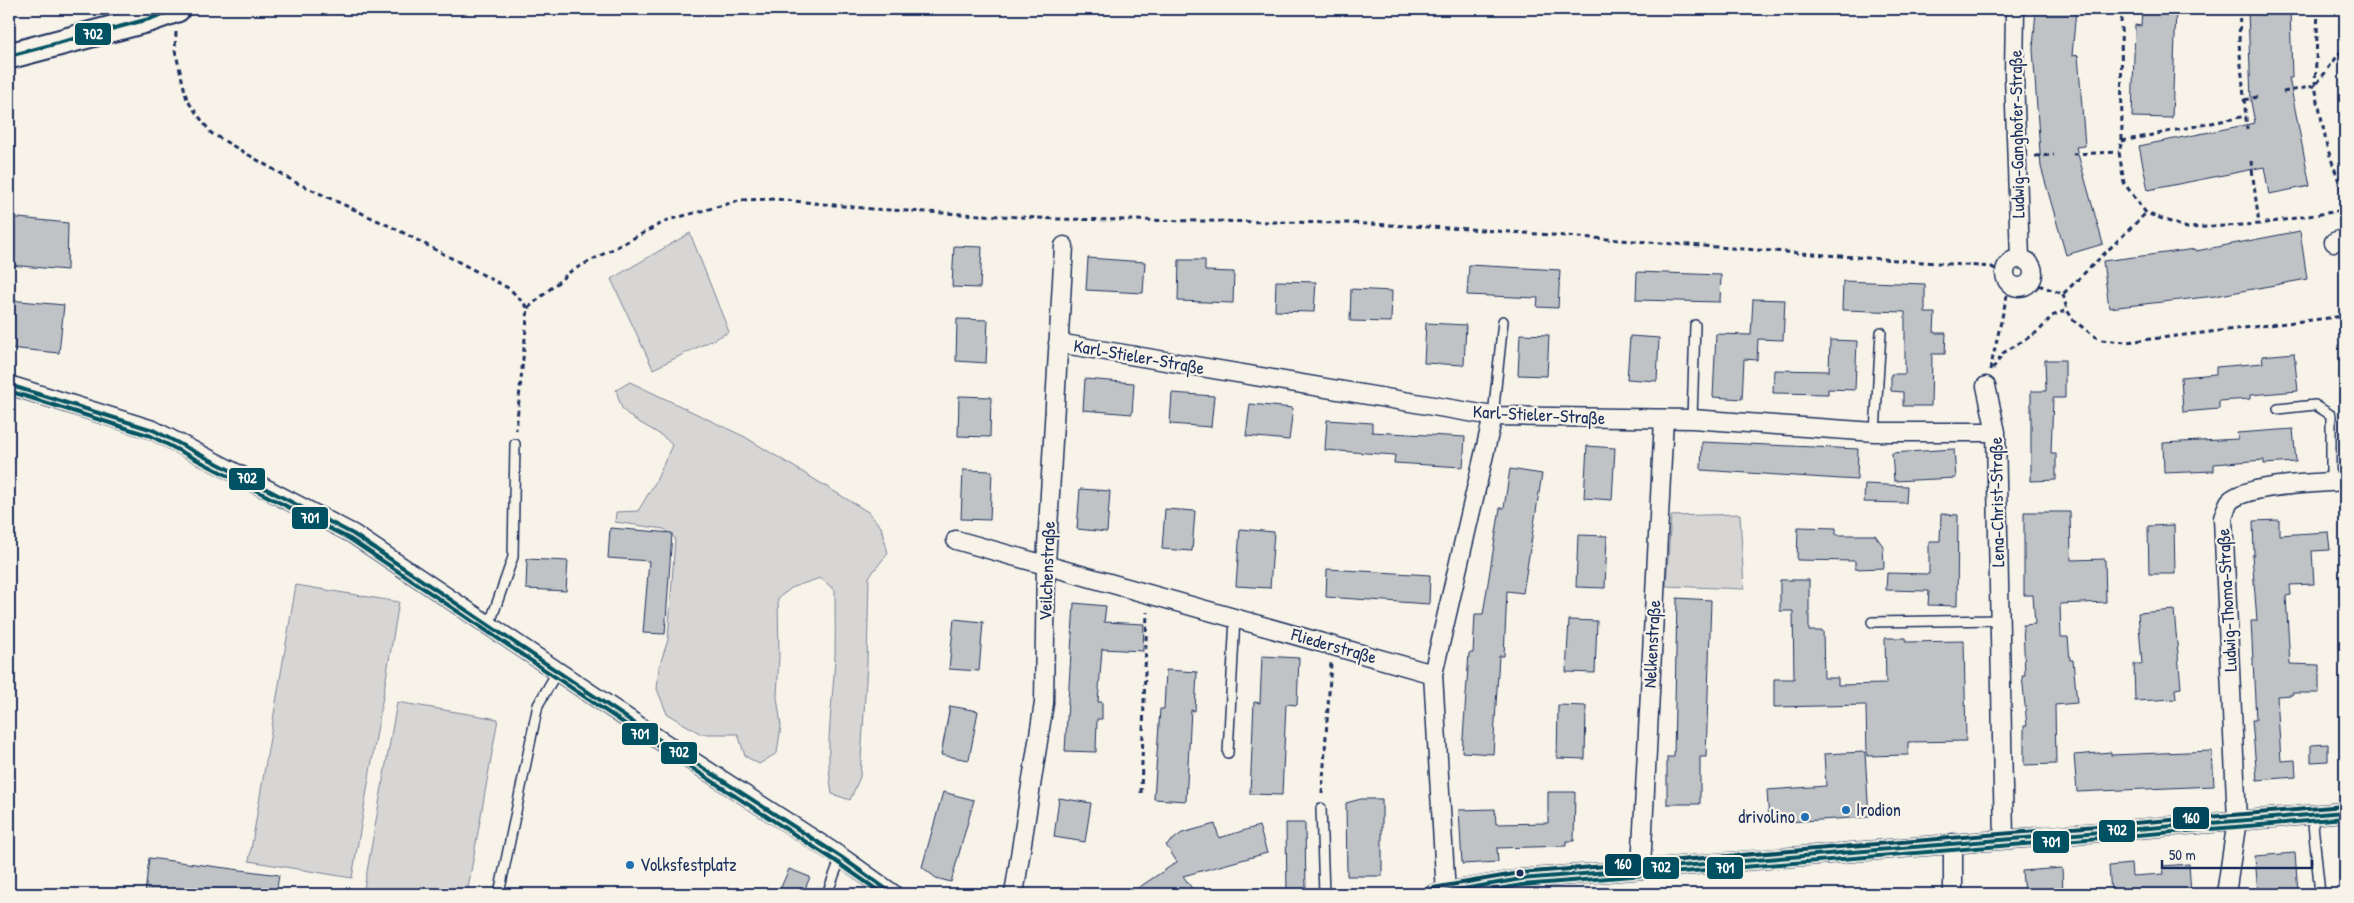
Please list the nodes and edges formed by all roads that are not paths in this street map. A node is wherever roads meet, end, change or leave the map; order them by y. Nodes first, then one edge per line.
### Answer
1 (176, 9) edge
2 (2015, 9) edge
3 (9, 56) edge
4 (1064, 246) dead end
5 (2020, 259) junction
6 (1503, 321) dead end
7 (1695, 325) dead end
8 (1881, 332) dead end
9 (1058, 343) junction
10 (9, 386) edge
11 (1986, 386) dead end
12 (2278, 409) dead end
13 (1493, 416) junction
14 (1664, 419) junction
15 (1692, 419) junction
16 (1875, 432) junction
17 (1996, 432) junction
18 (515, 444) road end
19 (2338, 481) edge
20 (956, 540) dead end
21 (1046, 564) junction
22 (1235, 617) junction
23 (2000, 620) junction
24 (1872, 622) dead end
25 (489, 626) junction
26 (558, 672) junction
27 (1433, 674) junction
28 (1228, 753) dead end
29 (1321, 808) road end
30 (2345, 812) edge
31 (2312, 814) junction
32 (2237, 820) junction
33 (2004, 839) junction
34 (1953, 843) junction
35 (841, 857) junction
36 (1640, 868) junction
37 (882, 891) edge
38 (1442, 893) edge
39 (499, 894) edge
40 (827, 894) edge
41 (1014, 894) edge
42 (1324, 894) edge
43 (1953, 894) edge
44 (2226, 894) edge
45 (2320, 894) edge

1 - 3 main road
2 - 5 street, Ludwig-Ganghofer-Straße
4 - 9 street, Veilchenstraße
5 - 5 street
6 - 13 lane
7 - 15 lane
8 - 16 lane
9 - 13 street, Karl-Stieler-Straße
9 - 21 street, Veilchenstraße
10 - 25 street
11 - 17 street, Lena-Christ-Straße
12 - 19 lane
13 - 14 street, Karl-Stieler-Straße
13 - 27 street
14 - 15 street, Karl-Stieler-Straße
14 - 36 street, Nelkenstraße
15 - 16 street, Karl-Stieler-Straße
16 - 17 street, Karl-Stieler-Straße
17 - 23 street, Lena-Christ-Straße
18 - 25 lane
19 - 32 street, Ludwig-Thoma-Straße
20 - 21 street, Fliederstraße
21 - 22 street, Fliederstraße
21 - 41 street, Veilchenstraße
22 - 27 street, Fliederstraße
22 - 28 lane
23 - 24 lane
23 - 33 street, Lena-Christ-Straße
25 - 26 street
26 - 35 street
26 - 39 lane
27 - 38 street
29 - 42 lane
30 - 31 street
31 - 32 street
31 - 45 lane
32 - 33 street
32 - 44 street, Ludwig-Thoma-Straße
33 - 34 street
34 - 36 street
34 - 43 street
35 - 37 street
35 - 40 lane
36 - 38 street

